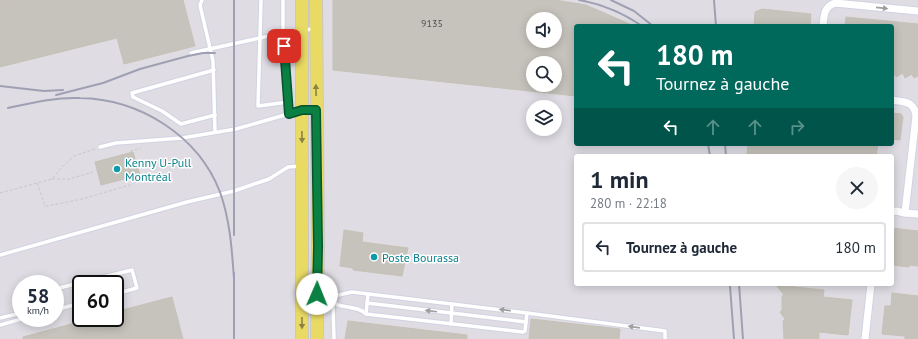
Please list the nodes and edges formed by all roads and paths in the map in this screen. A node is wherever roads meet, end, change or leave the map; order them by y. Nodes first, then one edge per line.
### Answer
1 (202, 0) edge
2 (261, 0) edge
3 (283, 0) edge
4 (302, 0) edge
5 (316, 0) edge
6 (918, 11) edge
7 (823, 24) edge
8 (315, 29) junction
9 (301, 30) junction
10 (283, 33) junction
11 (260, 37) junction
12 (210, 50) junction
13 (191, 53) dead end
14 (214, 70) junction
15 (894, 100) edge
16 (288, 102) junction
17 (302, 110) junction
18 (316, 110) junction
19 (289, 114) junction
20 (215, 115) junction
21 (215, 132) junction
22 (100, 148) joint
23 (141, 148) dead end
24 (131, 152) dead end
25 (302, 166) junction
26 (92, 172) dead end
27 (134, 176) dead end
28 (52, 179) junction
29 (37, 183) junction
30 (0, 193) edge
31 (894, 212) edge
32 (905, 212) junction
33 (918, 214) edge
34 (0, 255) edge
35 (112, 275) edge
36 (871, 286) edge
37 (124, 292) edge
38 (368, 294) junction
39 (302, 300) junction
40 (317, 300) junction
41 (330, 300) junction
42 (367, 303) junction
43 (334, 304) junction
44 (452, 304) junction
45 (451, 313) junction
46 (527, 313) junction
47 (366, 314) junction
48 (12, 315) edge
49 (0, 318) edge
50 (12, 322) edge
51 (526, 322) junction
52 (451, 324) junction
53 (0, 325) edge
54 (302, 339) edge
55 (317, 339) edge
56 (334, 339) edge
57 (665, 339) edge
58 (866, 339) edge

1 - 12 lane
2 - 11 lane
3 - 10 lane
4 - 9 main road
5 - 8 main road
7 -> 6 street
8 - 9 lane
18 -> 8 main road
9 - 10 lane
9 - 17 main road
10 - 11 lane
10 - 16 lane
11 - 12 lane
11 - 16 lane
12 - 13 lane
12 - 14 lane
14 - 20 lane
14 - 20 lane
15 - 32 street
16 - 19 lane
17 - 18 lane
17 - 19 lane
17 -> 25 main road
18 - 40 main road
19 - 21 lane
20 - 21 lane
21 - 22 lane
22 - 28 path
23 - 24 path
25 - 34 lane
25 - 39 main road
26 - 28 path
27 - 29 path
28 - 29 path
29 - 30 path
31 - 32 street
32 - 33 street
35 - 37 lane
36 - 58 street
38 - 41 lane
38 - 42 lane
38 - 44 lane
39 - 40 lane
39 -> 54 main road
40 - 41 lane
40 - 55 main road
41 - 43 lane
45 -> 42 lane
42 - 47 lane
43 - 47 lane
43 - 56 lane
44 - 45 lane
46 -> 44 lane
45 - 51 lane
45 - 52 lane
46 - 51 lane
57 -> 46 lane
47 - 52 lane
48 - 49 lane
50 - 53 lane
51 - 52 lane

